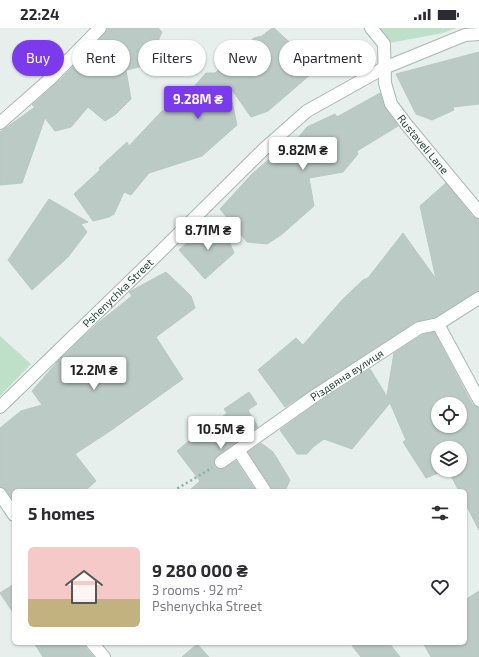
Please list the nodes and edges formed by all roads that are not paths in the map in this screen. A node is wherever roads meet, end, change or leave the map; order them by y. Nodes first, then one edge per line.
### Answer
1 (100, 28) edge
2 (371, 28) edge
3 (479, 34) edge
4 (384, 68) junction
5 (0, 123) edge
6 (479, 212) edge
7 (479, 298) edge
8 (438, 324) junction
9 (479, 400) edge
10 (0, 407) edge
11 (238, 450) junction
12 (221, 462) road end
13 (264, 489) edge
14 (0, 494) edge
15 (12, 512) edge
16 (94, 645) edge
17 (104, 657) edge

1 - 5 street
2 - 4 street, Rustaveli Lane
3 - 4 street, Pshenychka Street
4 - 6 street, Rustaveli Lane
4 - 10 street, Pshenychka Street
7 - 8 street, Різдвяна вулиця
8 - 9 street
8 - 11 street, Різдвяна вулиця
11 - 12 street, Різдвяна вулиця
11 - 13 street
14 - 15 street
16 - 17 street

